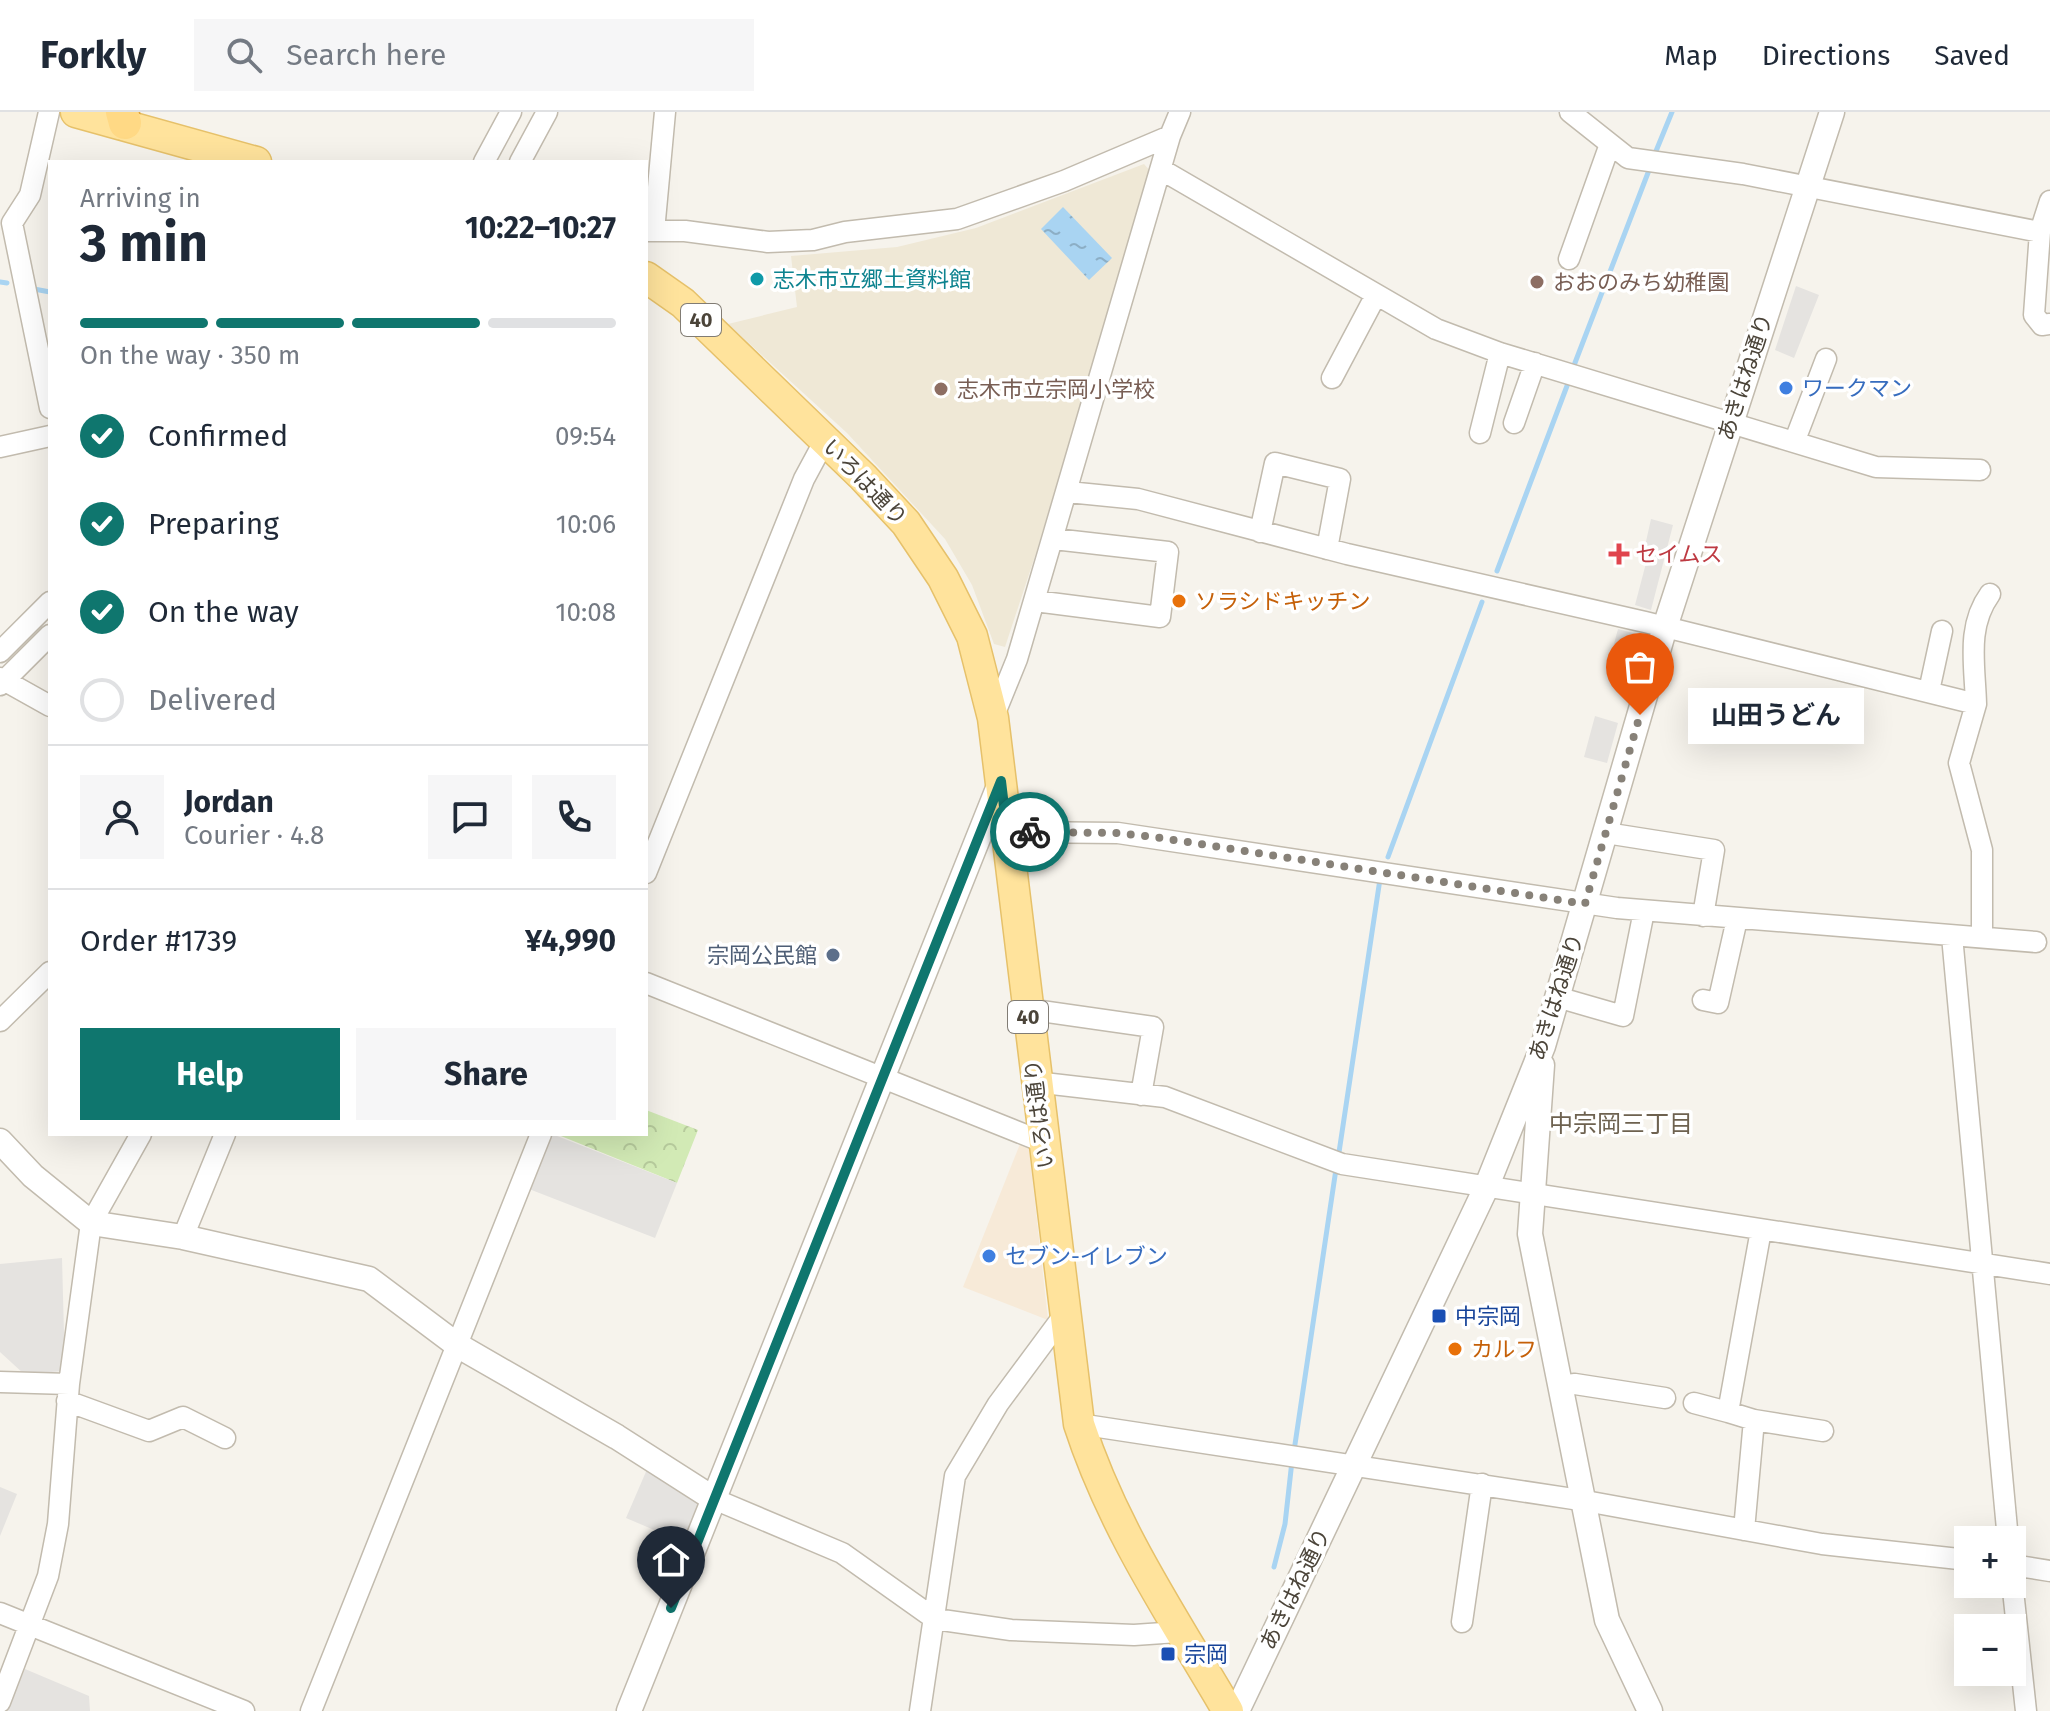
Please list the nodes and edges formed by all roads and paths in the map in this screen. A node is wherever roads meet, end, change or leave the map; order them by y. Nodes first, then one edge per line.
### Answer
1 (49, 112) edge
2 (76, 112) edge
3 (511, 112) edge
4 (547, 112) edge
5 (665, 112) edge
6 (1198, 112) edge
7 (1570, 112) edge
8 (1832, 112) edge
9 (125, 116) edge
10 (1176, 123) edge
11 (1610, 144) junction
12 (250, 160) edge
13 (485, 160) edge
14 (521, 160) edge
15 (1162, 170) junction
16 (1807, 186) junction
17 (2050, 201) edge
18 (650, 231) edge
19 (2040, 232) junction
20 (1569, 259) dead end
21 (648, 278) edge
22 (1376, 295) junction
23 (2050, 324) edge
24 (1500, 353) junction
25 (1826, 359) dead end
26 (1535, 363) junction
27 (1332, 378) dead end
28 (48, 398) edge
29 (1731, 421) junction
30 (1514, 423) dead end
31 (1480, 433) dead end
32 (48, 436) edge
33 (825, 440) junction
34 (1795, 440) junction
35 (0, 447) edge
36 (1980, 470) dead end
37 (1068, 492) junction
38 (1260, 532) junction
39 (1054, 539) junction
40 (1327, 549) junction
41 (1990, 594) dead end
42 (1035, 601) junction
43 (48, 604) edge
44 (1665, 627) junction
45 (1942, 631) dead end
46 (48, 637) edge
47 (0, 652) edge
48 (2, 681) edge
49 (1929, 691) junction
50 (1976, 704) junction
51 (48, 705) edge
52 (993, 718) junction
53 (1001, 781) junction
54 (1007, 832) junction
55 (1606, 833) junction
56 (648, 868) edge
57 (1585, 904) junction
58 (1644, 911) junction
59 (1703, 916) junction
60 (1737, 919) junction
61 (1952, 936) junction
62 (1982, 937) junction
63 (2036, 942) dead end
64 (48, 974) edge
65 (648, 984) edge
66 (1557, 997) junction
67 (1703, 1000) dead end
68 (1027, 1009) junction
69 (0, 1021) edge
70 (1543, 1046) junction
71 (881, 1077) junction
72 (1035, 1082) junction
73 (1141, 1095) junction
74 (140, 1136) edge
75 (224, 1136) edge
76 (540, 1136) edge
77 (0, 1141) edge
78 (1043, 1142) junction
79 (1486, 1188) junction
80 (1535, 1195) junction
81 (91, 1223) junction
82 (1761, 1230) junction
83 (183, 1237) junction
84 (1985, 1263) junction
85 (2050, 1274) edge
86 (1064, 1315) junction
87 (457, 1345) junction
88 (0, 1382) edge
89 (1559, 1386) junction
90 (68, 1392) junction
91 (1665, 1398) dead end
92 (1694, 1403) dead end
93 (1728, 1412) junction
94 (1754, 1420) junction
95 (1079, 1424) junction
96 (1823, 1431) dead end
97 (225, 1438) dead end
98 (1355, 1464) junction
99 (1482, 1484) junction
100 (714, 1499) junction
101 (1580, 1500) junction
102 (2007, 1526) edge
103 (1744, 1530) junction
104 (1954, 1558) edge
105 (2026, 1567) edge
106 (2050, 1571) edge
107 (2014, 1598) edge
108 (0, 1613) edge
109 (935, 1619) junction
110 (1462, 1622) dead end
111 (30, 1625) junction
112 (1178, 1632) junction
113 (0, 1702) edge
114 (244, 1711) edge
115 (311, 1711) edge
116 (629, 1711) edge
117 (920, 1711) edge
118 (1228, 1711) edge
119 (1237, 1711) edge
120 (1650, 1711) edge
121 (2026, 1711) edge

1 - 28 street
2 - 9 main road
3 - 13 street
4 - 14 street
5 - 18 street
6 - 10 street
7 - 11 street
8 - 16 street, あきはね通り
9 - 12 main road
10 - 15 street
10 - 18 street
11 - 16 street
11 - 20 street
15 - 22 street
15 - 37 street
16 - 19 street
16 - 29 street, あきはね通り
17 - 19 street
19 - 23 street
21 - 33 main road, いろは通り / 40
22 - 24 street
22 - 27 street
24 - 26 street
24 - 31 street
25 - 34 street
26 - 29 street
26 - 30 street
29 - 34 street
29 - 44 street, あきはね通り
32 - 35 street
33 - 52 main road, いろは通り / 40
33 - 56 street
34 - 36 street
37 - 38 street
37 - 39 street
38 - 40 street
38 - 40 street
39 - 42 street
39 - 42 street
40 - 44 street
41 - 50 street
42 - 52 street
43 - 47 street
44 - 49 street
44 - 55 street, あきはね通り
45 - 49 street
46 - 48 street
48 - 51 street
49 - 50 street
50 - 62 street
52 - 53 main road, いろは通り / 40
53 - 54 main road, いろは通り / 40
53 - 71 street
54 - 57 street
54 - 68 main road, いろは通り / 40
55 - 57 street, あきはね通り
55 - 59 street
57 - 58 street
57 - 66 street, あきはね通り
58 - 59 street
58 - 66 street
59 - 60 street
60 - 61 street
60 - 67 street
61 - 62 street
61 - 84 street
62 - 63 street
64 - 69 street
65 - 71 street
66 - 70 street, あきはね通り
68 - 72 main road, いろは通り / 40
68 - 73 street
70 - 79 street, あきはね通り
70 - 80 street
71 - 78 street
71 - 100 street
72 - 73 street
72 - 78 main road, いろは通り / 40
73 - 79 street
74 - 81 street
75 - 83 street
76 - 87 street
77 - 81 street
78 - 86 main road, いろは通り / 40
79 - 80 street
79 - 98 street, あきはね通り
80 - 82 street
80 - 89 street
81 - 83 street
81 - 90 street
82 - 84 street
82 - 93 street
83 - 87 street
84 - 85 street
84 - 102 street
86 - 95 main road, いろは通り / 40
86 - 109 street
87 - 100 street
87 - 115 street
88 - 90 street
89 - 91 street
89 - 101 street
90 - 97 street
90 - 111 street
92 - 93 street
93 - 94 street
94 - 96 street
94 - 103 street
95 - 98 street
95 - 112 main road, いろは通り / 40
98 - 99 street
98 - 119 street, あきはね通り
99 - 101 street
99 - 110 street
100 - 109 street
100 - 116 street
101 - 103 street
101 - 120 street
103 - 104 street
105 - 106 street
107 - 121 street
108 - 111 street
109 - 112 street
109 - 117 street
111 - 113 street
111 - 114 street
112 - 118 main road, いろは通り / 40

